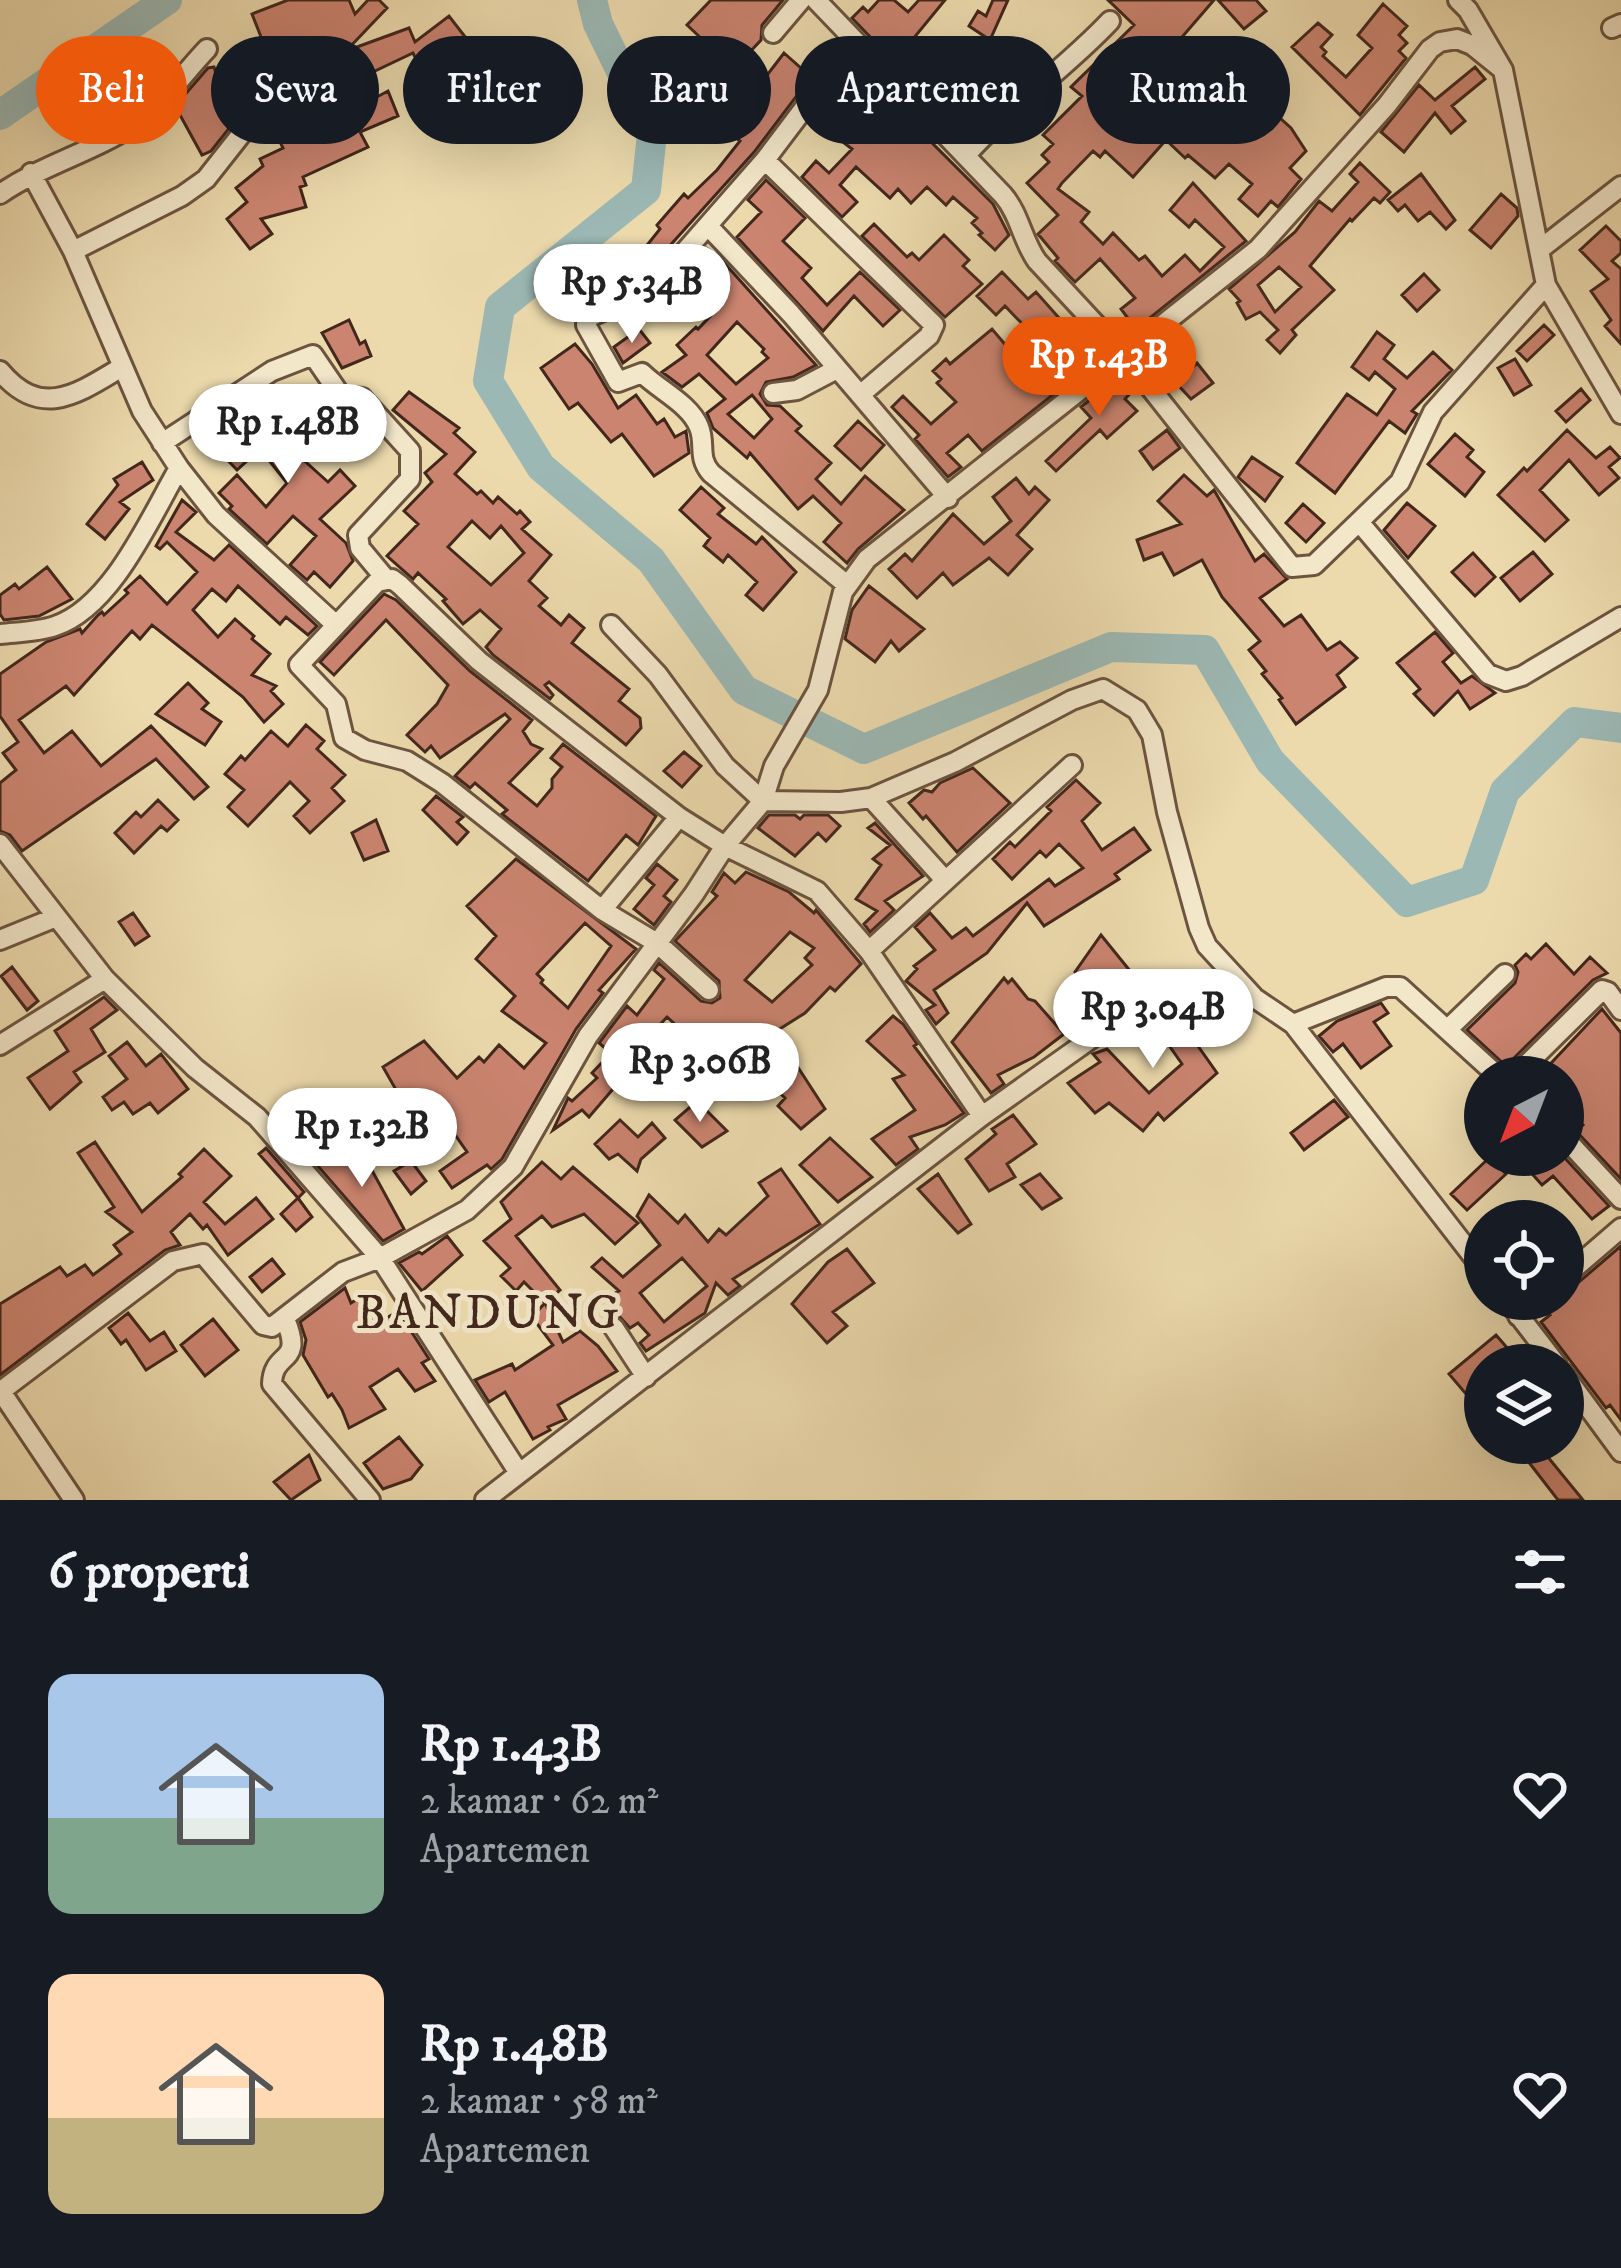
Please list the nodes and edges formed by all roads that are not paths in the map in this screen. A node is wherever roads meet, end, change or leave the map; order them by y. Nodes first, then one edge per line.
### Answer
1 (801, 0) edge
2 (816, 0) edge
3 (1464, 4) edge
4 (1110, 21) dead end
5 (773, 33) dead end
6 (850, 36) edge
7 (207, 49) dead end
8 (1500, 62) junction
9 (795, 120) edge
10 (234, 144) edge
11 (955, 144) edge
12 (966, 155) junction
13 (765, 160) junction
14 (31, 173) junction
15 (1621, 186) edge
16 (0, 194) edge
17 (708, 226) junction
18 (1539, 250) junction
19 (73, 251) junction
20 (1546, 285) junction
21 (1126, 357) junction
22 (122, 367) junction
23 (838, 369) junction
24 (0, 371) edge
25 (773, 393) dead end
26 (860, 395) junction
27 (1621, 414) edge
28 (162, 443) junction
29 (179, 468) junction
30 (948, 497) junction
31 (1360, 524) junction
32 (385, 578) junction
33 (847, 585) junction
34 (1621, 617) edge
35 (335, 624) junction
36 (611, 625) dead end
37 (1, 633) edge
38 (1072, 765) dead end
39 (871, 798) junction
40 (763, 801) junction
41 (680, 817) junction
42 (0, 844) edge
43 (725, 846) junction
44 (945, 880) junction
45 (602, 910) junction
46 (55, 918) junction
47 (0, 940) edge
48 (657, 943) junction
49 (869, 951) junction
50 (1504, 974) dead end
51 (105, 980) junction
52 (709, 990) dead end
53 (1256, 999) junction
54 (1621, 1010) edge
55 (1293, 1024) junction
56 (1449, 1028) junction
57 (0, 1045) edge
58 (1478, 1056) edge
59 (1535, 1056) edge
60 (982, 1115) junction
61 (1584, 1159) edge
62 (1621, 1199) edge
63 (1621, 1228) edge
64 (1464, 1246) edge
65 (380, 1258) junction
66 (1584, 1259) edge
67 (285, 1319) junction
68 (1521, 1320) edge
69 (614, 1328) dead end
70 (1540, 1344) edge
71 (646, 1377) junction
72 (0, 1390) edge
73 (1584, 1402) edge
74 (1621, 1452) edge
75 (519, 1474) junction
76 (74, 1500) edge
77 (370, 1500) edge
78 (484, 1500) edge

1 - 5 street
2 - 6 street
3 - 8 street
4 - 12 street
7 - 14 street
8 - 18 street
8 - 21 street
9 - 13 street
10 - 19 street
11 - 12 street
12 - 21 street
13 - 17 street
13 - 26 street
14 - 16 street
14 - 19 street
15 - 18 street
17 - 23 street
17 - 33 street
18 - 20 street
19 - 22 street
20 - 27 street
20 - 31 street
21 - 30 street
21 - 31 street
22 - 24 street
22 - 28 street
23 - 25 street
23 - 26 street
26 - 30 street
28 - 29 street
28 - 32 street
29 - 35 street
29 - 37 street
30 - 33 street
31 - 34 street
32 - 35 street
32 - 41 street
33 - 40 street
35 - 45 street
36 - 40 street
38 - 44 street
39 - 40 street
39 - 44 street
39 - 53 street
40 - 43 street
41 - 43 street
41 - 45 street
42 - 46 street
43 - 48 street
43 - 49 street
44 - 49 street
45 - 48 street
46 - 47 street
46 - 51 street
48 - 52 street
48 - 65 street
49 - 60 street
50 - 56 street
51 - 57 street
51 - 65 street
53 - 55 street
53 - 60 street
54 - 59 street
55 - 56 street
55 - 64 street
56 - 58 street
60 - 71 street
61 - 62 street
63 - 66 street
65 - 67 street
65 - 75 street
67 - 72 street
67 - 77 street
68 - 70 street
69 - 71 street
71 - 75 street
72 - 76 street
73 - 74 street
75 - 78 street

